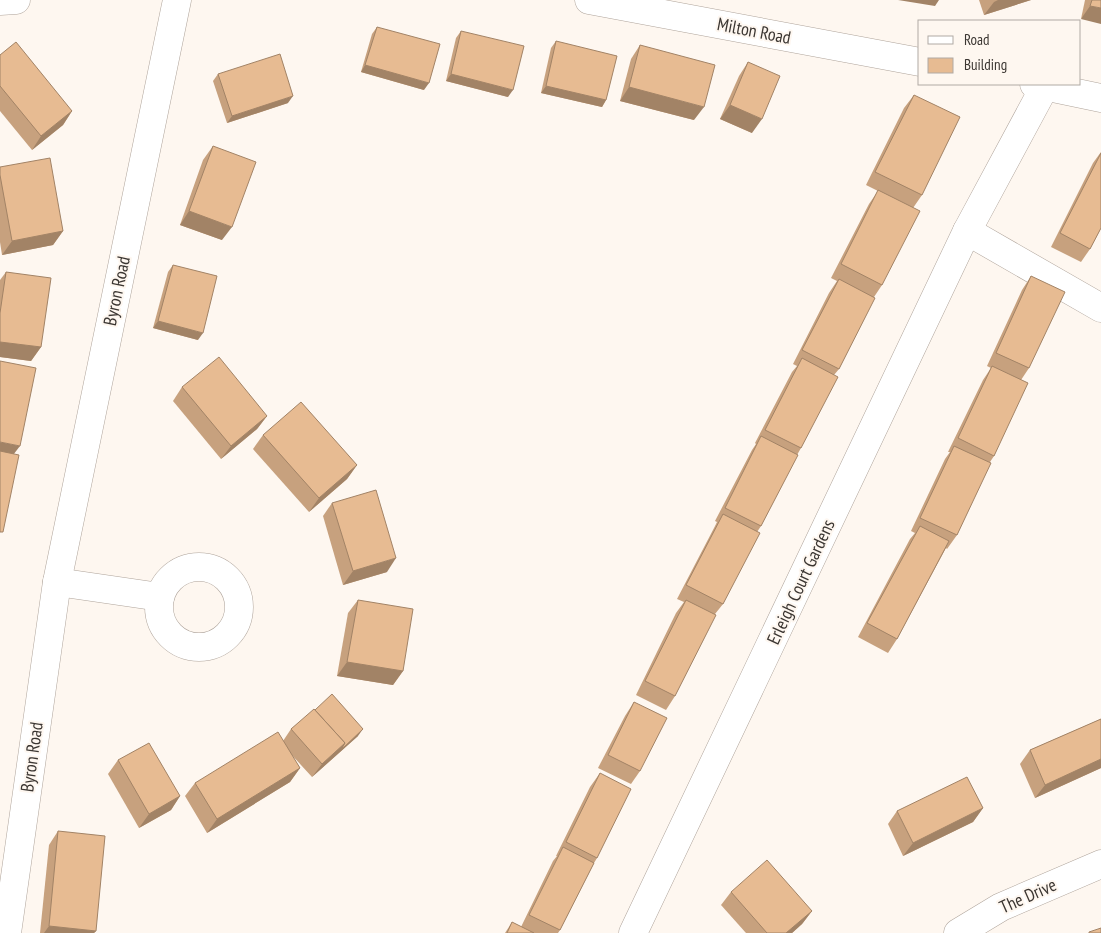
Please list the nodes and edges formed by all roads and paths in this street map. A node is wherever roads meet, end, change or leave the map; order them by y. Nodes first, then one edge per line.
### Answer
1 (16, 0) edge
2 (176, 0) edge
3 (588, 0) edge
4 (0, 1) edge
5 (918, 62) edge
6 (1039, 85) edge
7 (1101, 98) edge
8 (968, 231) junction
9 (1101, 308) edge
10 (57, 582) junction
11 (160, 597) dead end
12 (1101, 864) edge
13 (7, 933) edge
14 (633, 933) edge
15 (958, 933) edge

1 - 4 street
2 - 10 street, Byron Road
3 - 5 street, Milton Road
6 - 7 street, Erleigh Court Gardens
6 - 8 street, Erleigh Court Gardens
8 - 9 street
8 - 14 street, Erleigh Court Gardens
10 - 11 street
10 - 13 street, Byron Road
12 - 15 street, The Drive

